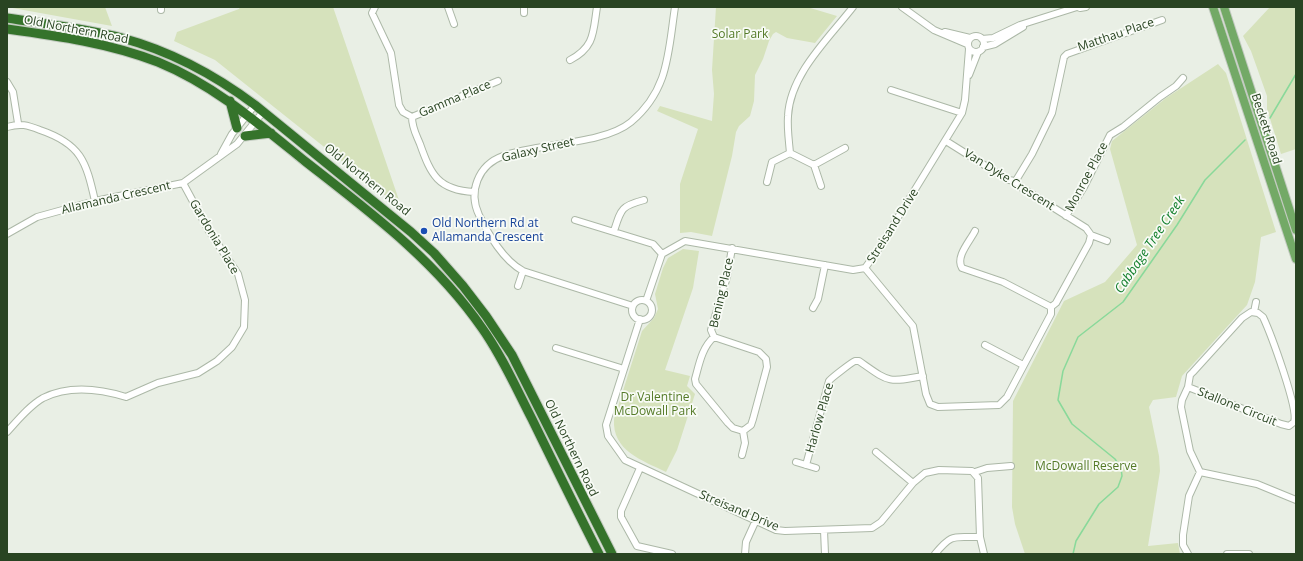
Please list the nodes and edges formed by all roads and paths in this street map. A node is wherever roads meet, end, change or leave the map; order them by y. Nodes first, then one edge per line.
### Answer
1 (375, 7) edge
2 (448, 7) edge
3 (597, 7) edge
4 (674, 7) edge
5 (853, 7) edge
6 (902, 7) edge
7 (1077, 7) edge
8 (1086, 7) edge
9 (1213, 7) edge
10 (1224, 7) edge
11 (7, 18) edge
12 (1162, 20) dead end
13 (1034, 22) junction
14 (454, 24) dead end
15 (7, 29) edge
16 (982, 39) junction
17 (969, 44) junction
18 (981, 50) junction
19 (570, 60) dead end
20 (1183, 78) dead end
21 (967, 80) junction
22 (498, 81) dead end
23 (7, 82) edge
24 (891, 90) dead end
25 (230, 101) junction
26 (255, 105) junction
27 (263, 112) junction
28 (962, 113) junction
29 (247, 114) junction
30 (412, 118) junction
31 (256, 122) junction
32 (18, 123) junction
33 (7, 127) edge
34 (237, 128) junction
35 (271, 133) junction
36 (244, 136) junction
37 (946, 141) junction
38 (845, 148) dead end
39 (790, 153) junction
40 (221, 154) junction
41 (814, 165) junction
42 (767, 182) dead end
43 (1015, 182) junction
44 (182, 183) junction
45 (821, 186) dead end
46 (474, 192) junction
47 (644, 200) dead end
48 (95, 201) junction
49 (1066, 216) junction
50 (575, 220) dead end
51 (1296, 230) edge
52 (614, 231) junction
53 (975, 231) dead end
54 (7, 234) edge
55 (1091, 235) junction
56 (1107, 241) dead end
57 (732, 248) junction
58 (662, 254) junction
59 (1296, 259) edge
60 (825, 265) junction
61 (865, 268) junction
62 (523, 271) junction
63 (518, 286) dead end
64 (646, 300) junction
65 (1256, 302) dead end
66 (634, 306) junction
67 (1051, 307) junction
68 (813, 308) dead end
69 (1254, 312) junction
70 (640, 319) junction
71 (714, 337) junction
72 (985, 345) dead end
73 (556, 348) dead end
74 (1023, 366) junction
75 (624, 369) junction
76 (923, 376) junction
77 (1188, 388) junction
78 (1294, 425) edge
79 (743, 431) junction
80 (7, 432) edge
81 (876, 452) dead end
82 (742, 455) dead end
83 (796, 462) dead end
84 (806, 465) junction
85 (1012, 466) dead end
86 (640, 468) junction
87 (816, 468) dead end
88 (975, 472) junction
89 (1200, 472) junction
90 (913, 483) junction
91 (1296, 500) edge
92 (756, 520) junction
93 (824, 530) junction
94 (980, 537) junction
95 (599, 554) edge
96 (612, 554) edge
97 (672, 554) edge
98 (745, 554) edge
99 (825, 554) edge
100 (935, 554) edge
101 (984, 554) edge
102 (1188, 554) edge
103 (1228, 554) edge
104 (1249, 554) edge

1 - 30 street
2 - 14 street
3 - 19 street
4 - 46 street, Galaxy Street
5 - 39 street
6 - 17 street
7 - 8 street
7 - 13 street
9 - 59 main road, Beckett Road
10 - 51 main road, Beckett Road
11 - 26 highway, Old Northern Road
12 - 43 street, Matthau Place
13 - 16 street
13 - 18 street
15 - 25 highway, Old Northern Road
16 - 17 street
16 - 18 street
17 - 18 street
17 - 21 street, Streisand Drive
18 - 21 street, Streisand Drive
20 - 49 street, Monroe Place
21 - 28 street, Streisand Drive
22 - 30 street, Gamma Place
23 - 32 street
24 - 28 street
25 - 29 highway, Old Northern Road
25 - 34 highway
26 - 27 highway, Old Northern Road
26 - 29 street, Allamanda Crescent
27 - 31 street, Allamanda Crescent
27 - 96 highway, Old Northern Road
28 - 37 street, Streisand Drive
29 - 31 highway, Old Northern Road
29 - 34 street, Allamanda Crescent
30 - 46 street
31 - 35 highway, Old Northern Road
31 - 36 street, Allamanda Crescent
32 - 33 street
32 - 48 street
34 - 40 street, Allamanda Crescent
35 - 36 highway
35 - 95 highway, Old Northern Road
36 - 40 street, Allamanda Crescent
37 - 43 street, Van Dyke Crescent
37 - 61 street, Streisand Drive
38 - 41 street
39 - 41 street
39 - 42 street
40 - 44 street, Allamanda Crescent
41 - 45 street
43 - 49 street, Van Dyke Crescent
44 - 48 street, Allamanda Crescent
44 - 80 street, Gardonia Place
46 - 62 street
47 - 52 street
48 - 54 street, Allamanda Crescent
49 - 55 street, Van Dyke Crescent
50 - 52 street
52 - 58 street
53 - 67 street
55 - 56 street, Van Dyke Crescent
55 - 67 street
57 - 58 street, Streisand Drive
57 - 60 street, Streisand Drive
57 - 71 street, Bening Place
58 - 64 street, Streisand Drive
60 - 61 street, Streisand Drive
60 - 68 street
61 - 76 street
62 - 63 street
62 - 66 street
64 - 66 street
64 - 70 street, Streisand Drive
65 - 69 street
66 - 70 street
67 - 74 street
69 - 77 street, Stallone Circuit
69 - 78 street, Stallone Circuit
70 - 75 street, Streisand Drive
71 - 79 street, Bening Place
71 - 79 street, Bening Place
72 - 74 street
73 - 75 street
74 - 76 street
75 - 86 street, Streisand Drive
76 - 84 street, Harlow Place
77 - 78 street, Stallone Circuit
77 - 89 street
79 - 82 street
81 - 90 street
83 - 84 street, Harlow Place
84 - 87 street, Harlow Place
85 - 88 street, Streisand Drive
86 - 92 street, Streisand Drive
86 - 97 street
88 - 90 street, Streisand Drive
88 - 94 street
89 - 91 street
89 - 102 street
90 - 93 street, Streisand Drive
92 - 93 street, Streisand Drive
92 - 98 street
93 - 99 street
94 - 100 street
94 - 101 street
103 - 104 street

